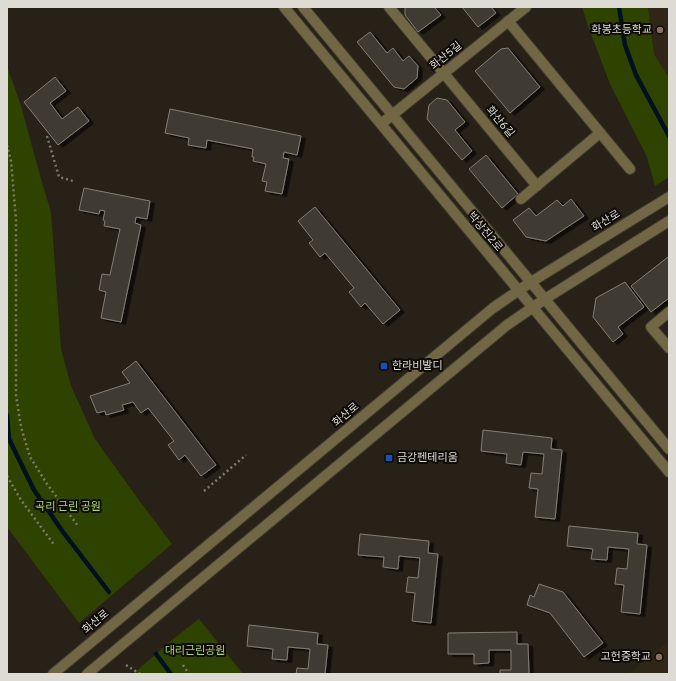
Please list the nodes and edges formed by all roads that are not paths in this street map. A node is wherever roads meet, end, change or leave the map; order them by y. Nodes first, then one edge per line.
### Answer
1 (284, 7) edge
2 (303, 7) edge
3 (389, 7) edge
4 (526, 7) edge
5 (508, 21) junction
6 (444, 73) junction
7 (392, 114) junction
8 (381, 124) junction
9 (600, 133) junction
10 (630, 169) dead end
11 (537, 186) junction
12 (669, 197) edge
13 (521, 199) dead end
14 (669, 221) edge
15 (531, 282) junction
16 (518, 290) junction
17 (545, 299) junction
18 (532, 307) junction
19 (669, 312) edge
20 (669, 348) edge
21 (669, 449) edge
22 (669, 472) edge
23 (53, 674) edge
24 (87, 674) edge

1 - 8 street, 박상진2로
2 - 7 street, 박상진2로
3 - 6 street, 화산6길
4 - 5 street, 화산5길
5 - 6 street, 화산5길
5 - 9 street
6 - 7 street, 화산5길
6 - 11 street, 화산6길
7 - 8 street, 화산5길
7 - 15 street, 박상진2로
8 - 16 street, 박상진2로
9 - 10 street
9 - 11 street
11 - 13 street
12 - 15 street, 화산로
14 - 17 street
15 - 16 street, 화산로
15 - 17 street, 박상진2로
16 - 18 street, 박상진2로
16 - 23 street, 화산로
17 - 18 street
17 - 21 street, 박상진2로
18 - 22 street, 박상진2로
18 - 24 street
19 - 20 street

